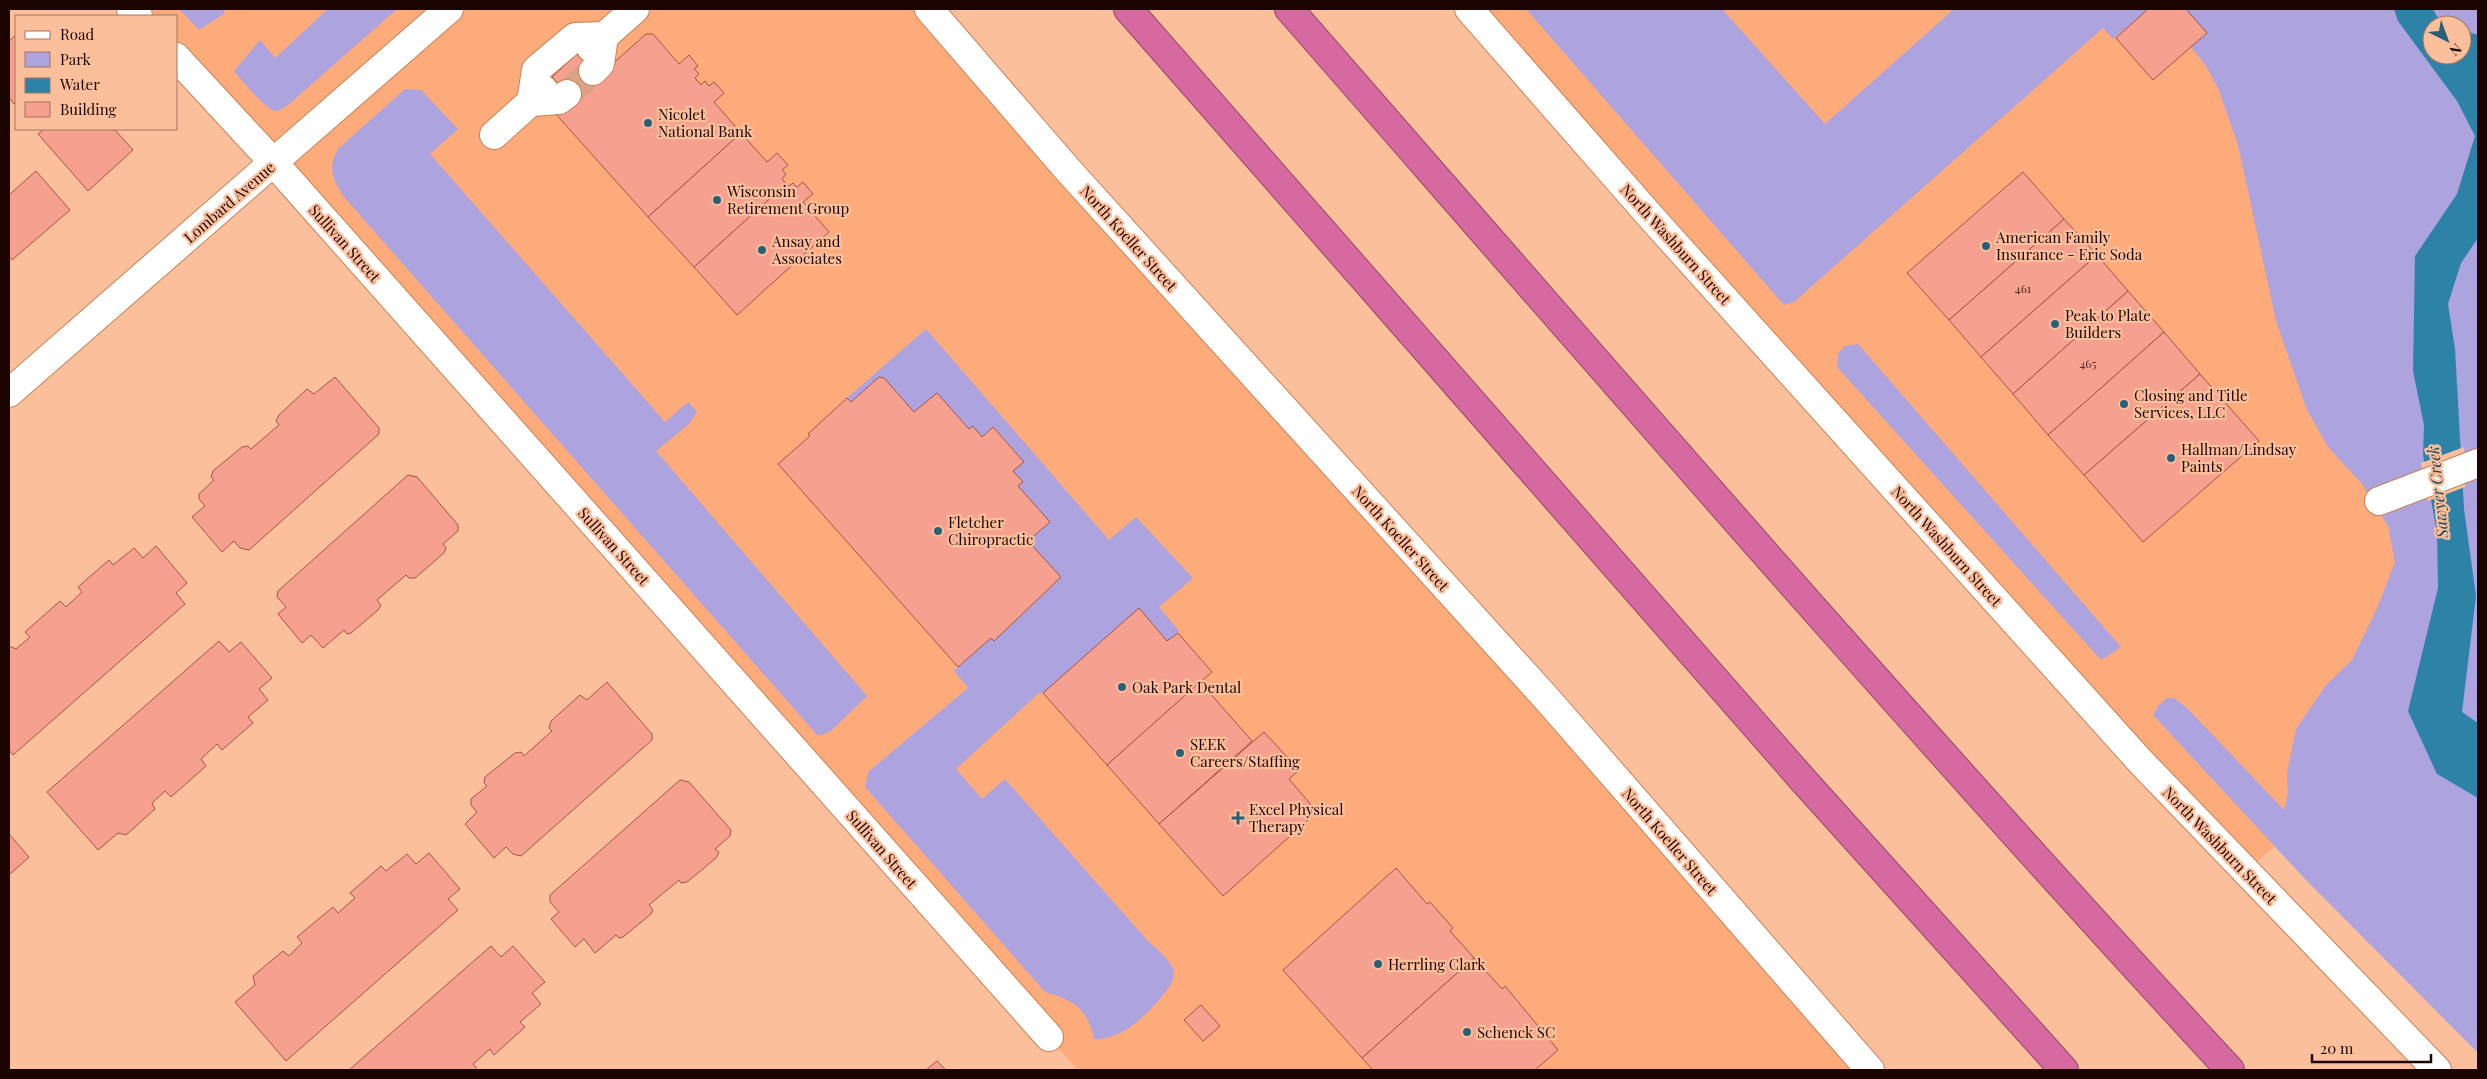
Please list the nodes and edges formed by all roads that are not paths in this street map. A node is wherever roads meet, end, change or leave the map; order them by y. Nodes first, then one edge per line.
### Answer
1 (448, 9) edge
2 (635, 9) edge
3 (929, 9) edge
4 (1128, 9) edge
5 (1289, 9) edge
6 (1469, 9) edge
7 (604, 36) junction
8 (178, 59) edge
9 (587, 64) tunnel mouth
10 (561, 87) tunnel mouth
11 (531, 102) junction
12 (494, 135) dead end
13 (274, 162) junction
14 (9, 393) edge
15 (2478, 463) edge
16 (2379, 501) dead end
17 (1049, 1037) dead end
18 (1870, 1070) edge
19 (2064, 1070) edge
20 (2230, 1070) edge
21 (2438, 1070) edge

1 - 13 street, Lombard Avenue
2 - 7 street
3 - 18 street, North Koeller Street
4 - 19 highway
5 - 20 highway
6 - 21 street, North Washburn Street
7 - 9 street
7 - 11 street
8 - 13 street, Sullivan Street
10 - 11 street
11 - 12 street
13 - 14 street, Lombard Avenue
13 - 17 street, Sullivan Street
15 - 16 street

